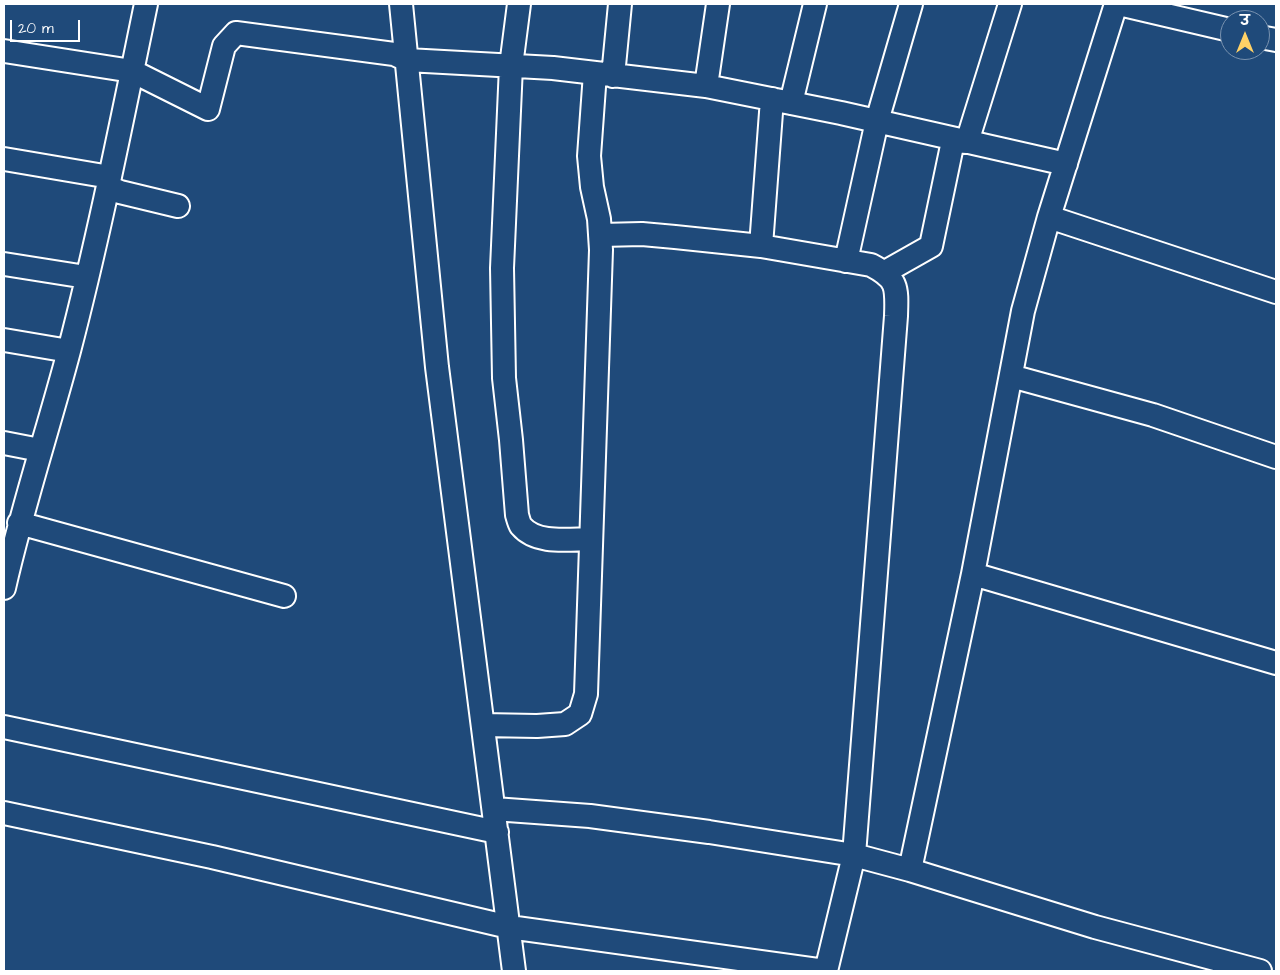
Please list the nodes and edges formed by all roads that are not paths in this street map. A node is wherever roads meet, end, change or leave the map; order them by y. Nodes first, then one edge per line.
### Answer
1 (146, 4) edge
2 (401, 4) edge
3 (519, 4) edge
4 (620, 4) edge
5 (718, 4) edge
6 (815, 4) edge
7 (911, 4) edge
8 (1010, 4) edge
9 (1117, 4) edge
10 (1220, 28) edge
11 (4, 51) edge
12 (407, 60) junction
13 (511, 66) junction
14 (132, 71) junction
15 (604, 74) junction
16 (706, 86) junction
17 (782, 101) junction
18 (877, 121) junction
19 (967, 142) junction
20 (4, 159) edge
21 (1066, 164) junction
22 (109, 182) junction
23 (178, 206) dead end
24 (1049, 217) junction
25 (601, 236) junction
26 (762, 246) junction
27 (846, 261) junction
28 (4, 264) edge
29 (885, 272) junction
30 (86, 277) junction
31 (1276, 292) edge
32 (4, 340) edge
33 (69, 351) junction
34 (1011, 376) junction
35 (4, 443) edge
36 (40, 450) junction
37 (1276, 457) edge
38 (13, 533) edge
39 (591, 539) junction
40 (973, 574) junction
41 (4, 588) edge
42 (284, 596) dead end
43 (1276, 663) edge
44 (483, 725) junction
45 (4, 727) edge
46 (494, 809) junction
47 (4, 813) edge
48 (497, 832) junction
49 (854, 855) junction
50 (910, 870) junction
51 (509, 927) junction
52 (514, 971) edge
53 (826, 971) edge
54 (1260, 971) edge

1 - 14 street
2 - 12 street
3 - 13 street
4 - 15 street
5 - 16 street
6 - 17 street
7 - 18 street
8 - 19 street
9 - 10 street
9 - 21 street
11 - 14 street
12 - 13 street
12 - 14 street
12 - 44 street
13 - 15 street
13 - 39 street
14 - 22 street
15 - 16 street
15 - 25 street
16 - 17 street
17 - 18 street
17 - 26 street
18 - 19 street
18 - 27 street
19 - 21 street
19 - 29 street
20 - 22 street
21 - 24 street
22 - 23 street
22 - 30 street
24 - 31 street
24 - 34 street
25 - 26 street
25 - 39 street
26 - 27 street
27 - 29 street
28 - 30 street
29 - 49 street
30 - 33 street
32 - 33 street
33 - 36 street
34 - 37 street
34 - 40 street
35 - 36 street
36 - 38 street
38 - 41 street
38 - 42 street
39 - 44 street
40 - 43 street
40 - 50 street
44 - 46 street
45 - 48 street
46 - 48 street
46 - 49 street
47 - 51 street
48 - 51 street
49 - 50 street
49 - 53 street
50 - 54 street
51 - 52 street
51 - 53 street

